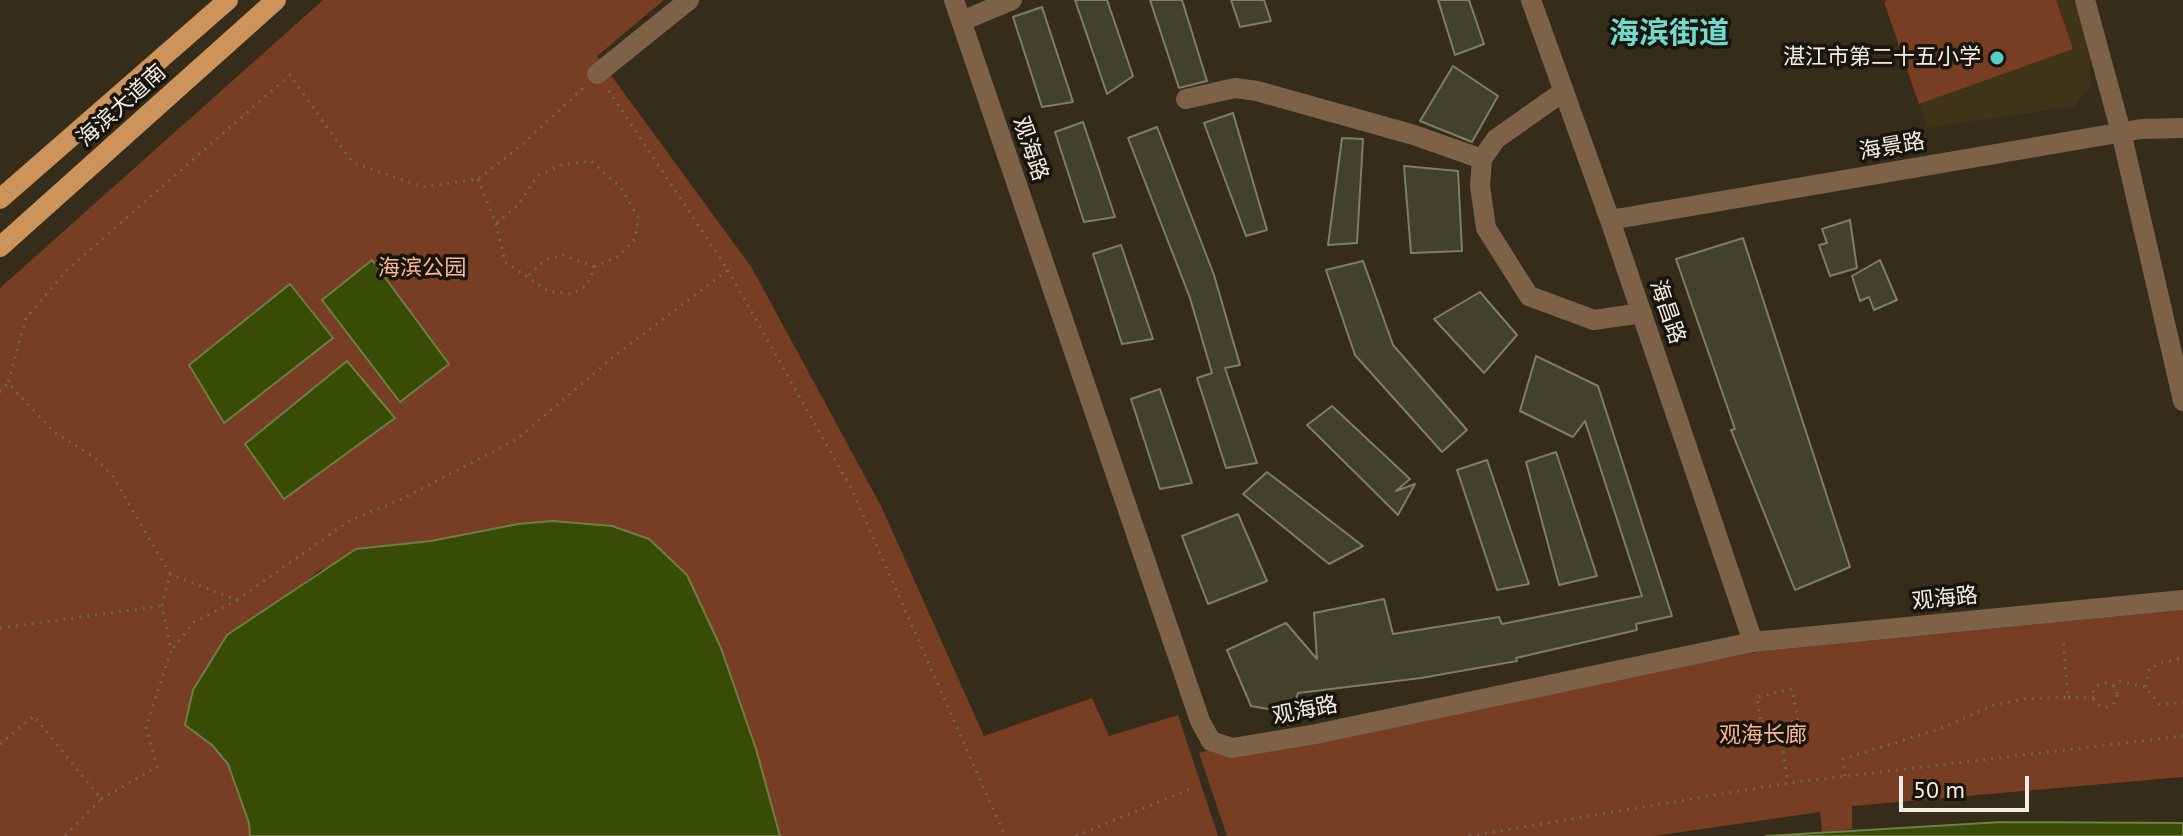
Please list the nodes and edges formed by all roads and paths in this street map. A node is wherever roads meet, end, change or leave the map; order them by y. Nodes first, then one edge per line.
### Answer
1 (228, 0) edge
2 (276, 0) edge
3 (689, 0) edge
4 (954, 0) edge
5 (1012, 0) edge
6 (1531, 0) edge
7 (2085, 0) edge
8 (962, 21) junction
9 (597, 74) junction
10 (1564, 91) junction
11 (1186, 99) dead end
12 (2183, 128) edge
13 (2121, 132) junction
14 (1482, 159) junction
15 (478, 179) junction
16 (0, 199) edge
17 (1610, 220) junction
18 (496, 224) junction
19 (0, 247) edge
20 (595, 267) junction
21 (728, 270) junction
22 (529, 275) junction
23 (1641, 312) junction
24 (8, 383) junction
25 (0, 392) edge
26 (2183, 401) edge
27 (170, 574) junction
28 (237, 600) junction
29 (2183, 600) edge
30 (162, 606) junction
31 (0, 628) edge
32 (2063, 638) dead end
33 (1753, 642) junction
34 (171, 651) junction
35 (2183, 658) edge
36 (2113, 686) junction
37 (2146, 687) junction
38 (2068, 697) junction
39 (2094, 698) junction
40 (2183, 703) edge
41 (1779, 726) junction
42 (2183, 736) edge
43 (0, 744) edge
44 (1845, 776) junction
45 (1788, 783) junction
46 (1190, 789) dead end
47 (101, 799) junction
48 (65, 836) edge
49 (1005, 836) edge
50 (1076, 836) edge
51 (1469, 836) edge

1 - 16 main road, 海滨大道南
2 - 19 main road, 海滨大道南
3 - 9 street
4 - 8 street, 观海路
5 - 8 street
6 - 10 street, 海昌路
7 - 13 street
8 - 33 street, 观海路
9 - 15 path
9 - 21 path
10 - 14 street
10 - 17 street, 海昌路
11 - 14 street
12 - 13 street, 海景路
13 - 17 street, 海景路
13 - 26 street
14 - 23 street
15 - 18 path
15 - 24 path
17 - 23 street, 海昌路
18 - 20 path
18 - 22 path
20 - 22 path
20 - 22 path
21 - 28 path
21 - 49 path
23 - 33 street, 海昌路
24 - 25 path
24 - 27 path
27 - 28 path
27 - 30 path
28 - 34 path
29 - 33 street, 观海路
30 - 31 path
30 - 34 path
32 - 38 path
34 - 47 path
35 - 37 path
36 - 37 path
36 - 39 path
36 - 39 path
37 - 40 path
38 - 39 path
38 - 44 path
41 - 41 path
41 - 45 path
42 - 44 path
43 - 47 path
44 - 45 path
45 - 51 path
46 - 50 path
47 - 48 path

